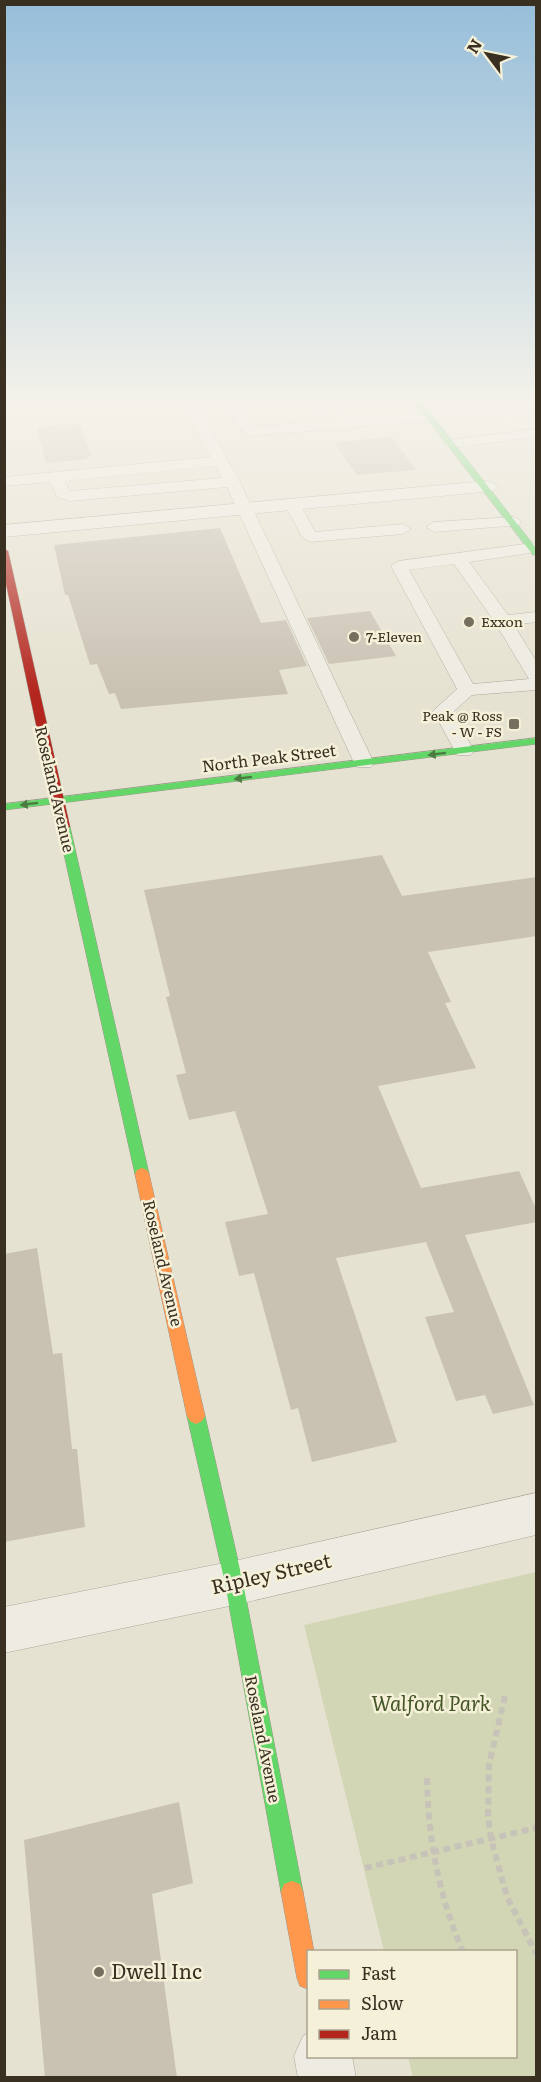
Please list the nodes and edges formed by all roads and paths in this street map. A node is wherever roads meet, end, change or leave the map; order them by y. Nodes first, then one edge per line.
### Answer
1 (240, 499) edge
2 (360, 499) edge
3 (496, 499) edge
4 (293, 505) junction
5 (245, 509) junction
6 (513, 522) junction
7 (434, 527) dead end
8 (403, 529) dead end
9 (4, 531) edge
10 (533, 545) edge
11 (4, 551) edge
12 (458, 558) junction
13 (537, 617) edge
14 (503, 621) junction
15 (537, 675) edge
16 (537, 684) edge
17 (467, 690) junction
18 (537, 741) edge
19 (464, 751) junction
20 (364, 763) junction
21 (58, 800) junction
22 (4, 807) edge
23 (537, 1514) edge
24 (234, 1583) junction
25 (4, 1630) edge
26 (505, 1696) dead end
27 (427, 1778) dead end
28 (537, 1828) edge
29 (491, 1839) junction
30 (431, 1853) junction
31 (365, 1868) dead end
32 (462, 1950) edge
33 (537, 1953) edge
34 (307, 1967) edge
35 (323, 2058) edge
36 (327, 2078) edge

1 - 5 lane
2 - 4 street
3 - 6 street
4 - 5 street
4 - 8 lane
5 - 9 street
5 - 20 lane
6 - 7 lane
6 - 10 street
10 - 12 lane
11 - 21 street, Roseland Avenue
12 - 14 lane
12 - 17 lane
13 - 14 lane
14 - 15 lane
16 - 17 lane
17 - 19 lane
18 - 19 street, North Peak Street
19 -> 20 street, North Peak Street
20 -> 21 street, North Peak Street
21 -> 22 street, North Peak Street
21 - 24 street, Roseland Avenue
23 - 24 street, Ripley Street
24 - 25 street, Ripley Street
24 - 34 street, Roseland Avenue
26 - 29 path
27 - 30 path
28 - 29 path
29 - 30 path
29 - 33 path
30 - 31 path
30 - 32 path
35 - 36 street

